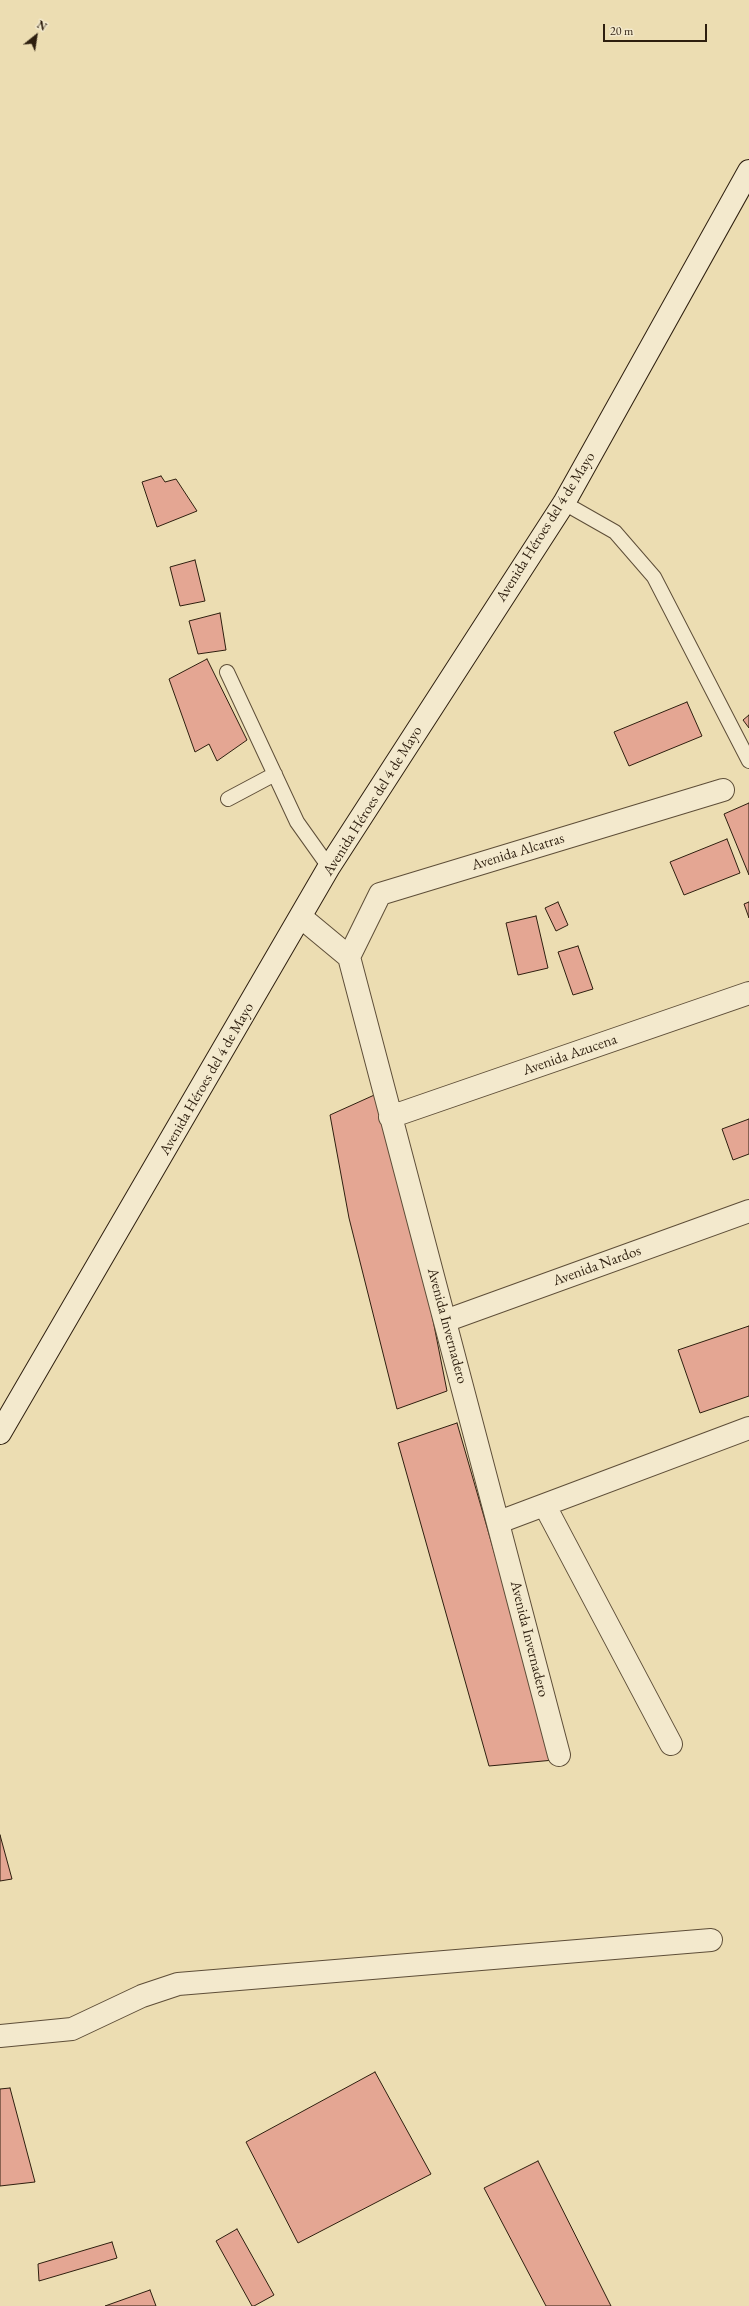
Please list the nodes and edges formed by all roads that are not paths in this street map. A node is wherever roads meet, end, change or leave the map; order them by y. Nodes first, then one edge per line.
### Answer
1 (749, 171) edge
2 (564, 503) junction
3 (227, 672) dead end
4 (749, 762) edge
5 (275, 774) junction
6 (723, 790) dead end
7 (228, 799) dead end
8 (330, 867) junction
9 (302, 918) junction
10 (349, 957) junction
11 (749, 993) edge
12 (390, 1117) junction
13 (749, 1211) edge
14 (445, 1321) junction
15 (749, 1428) edge
16 (0, 1433) edge
17 (546, 1506) junction
18 (499, 1522) junction
19 (671, 1744) dead end
20 (559, 1755) dead end
21 (711, 1940) dead end
22 (0, 2036) edge

1 - 2 street, Avenida Héroes del 4 de Mayo
2 - 4 lane
2 - 8 street, Avenida Héroes del 4 de Mayo
3 - 5 lane
5 - 7 lane
5 - 8 lane
6 - 10 street, Avenida Alcatras
8 - 9 street, Avenida Héroes del 4 de Mayo
9 - 10 street
9 - 16 street, Avenida Héroes del 4 de Mayo
10 - 12 street, Avenida Invernadero
11 - 12 street, Avenida Azucena
12 - 14 street, Avenida Invernadero
13 - 14 street, Avenida Nardos
14 - 18 street, Avenida Invernadero
15 - 17 street
17 - 18 street
17 - 19 street
18 - 20 street, Avenida Invernadero
21 - 22 street

